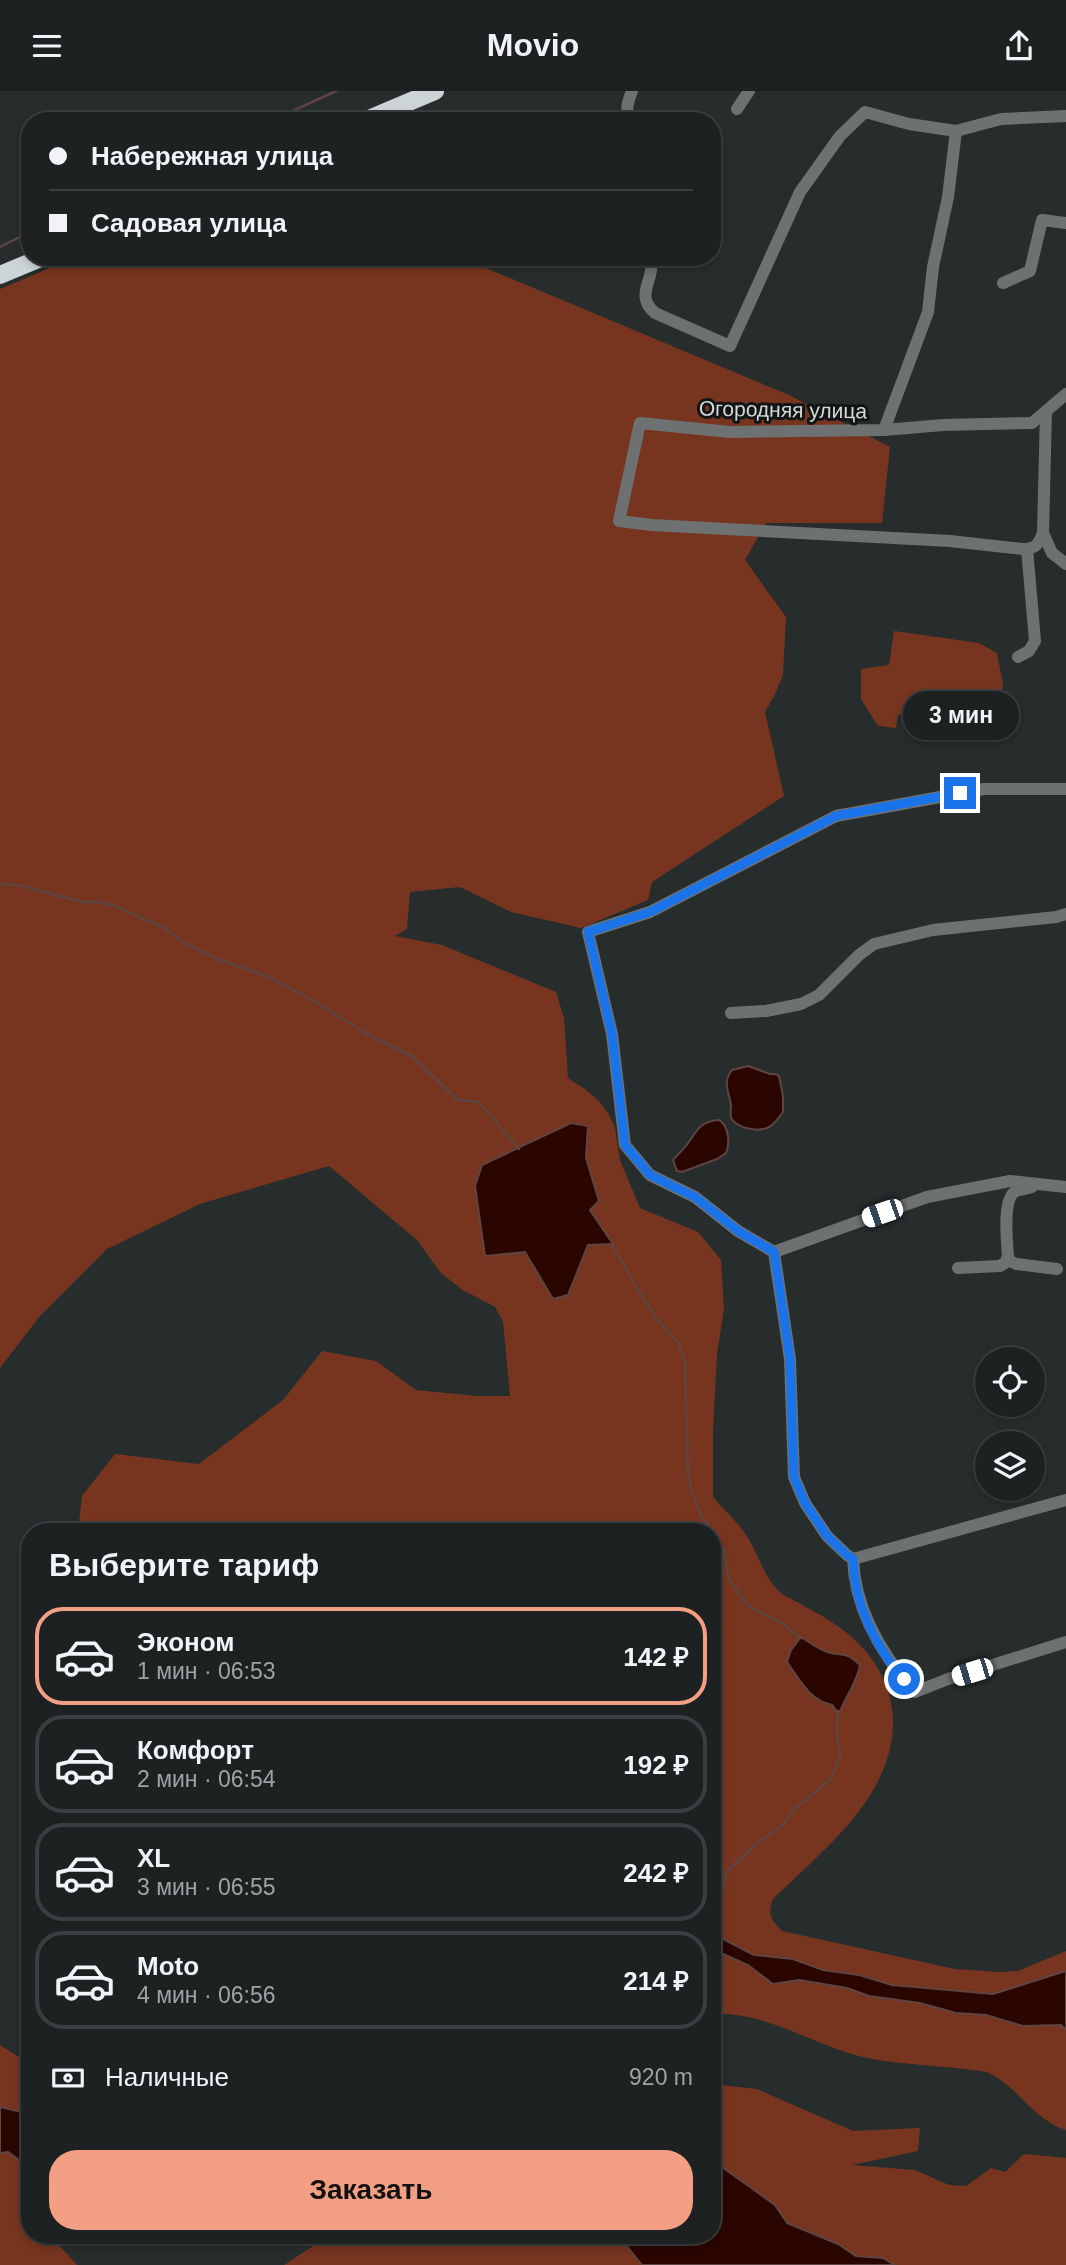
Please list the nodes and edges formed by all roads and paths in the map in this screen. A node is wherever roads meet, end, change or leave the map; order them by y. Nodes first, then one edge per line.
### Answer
1 (435, 91) edge
2 (632, 91) edge
3 (749, 91) edge
4 (737, 109) dead end
5 (386, 112) edge
6 (627, 112) edge
7 (1065, 116) edge
8 (956, 131) junction
9 (1066, 223) edge
10 (22, 266) edge
11 (652, 266) edge
12 (0, 275) edge
13 (1003, 283) dead end
14 (1065, 395) edge
15 (1046, 411) junction
16 (884, 430) junction
17 (1043, 533) junction
18 (1027, 549) junction
19 (1066, 564) edge
20 (1018, 657) dead end
21 (1066, 789) edge
22 (1066, 914) edge
23 (731, 1013) dead end
24 (1034, 1184) junction
25 (1066, 1187) edge
26 (774, 1252) junction
27 (1008, 1257) junction
28 (958, 1268) dead end
29 (1057, 1269) dead end
30 (1066, 1500) edge
31 (853, 1559) junction
32 (1066, 1642) edge

1 - 5 highway
2 - 6 street
3 - 4 street
7 - 8 street
8 - 11 street
8 - 16 street
9 - 13 street
10 - 12 highway
14 - 15 street
15 - 16 street, Огородняя улица
15 - 17 street
16 - 18 street, Огородняя улица
17 - 18 street
17 - 19 street
18 - 20 street
21 - 26 street
22 - 23 street
24 - 25 street
24 - 26 street
24 - 27 street
26 - 31 street
27 - 28 street
27 - 29 street
30 - 31 street
31 - 32 street

